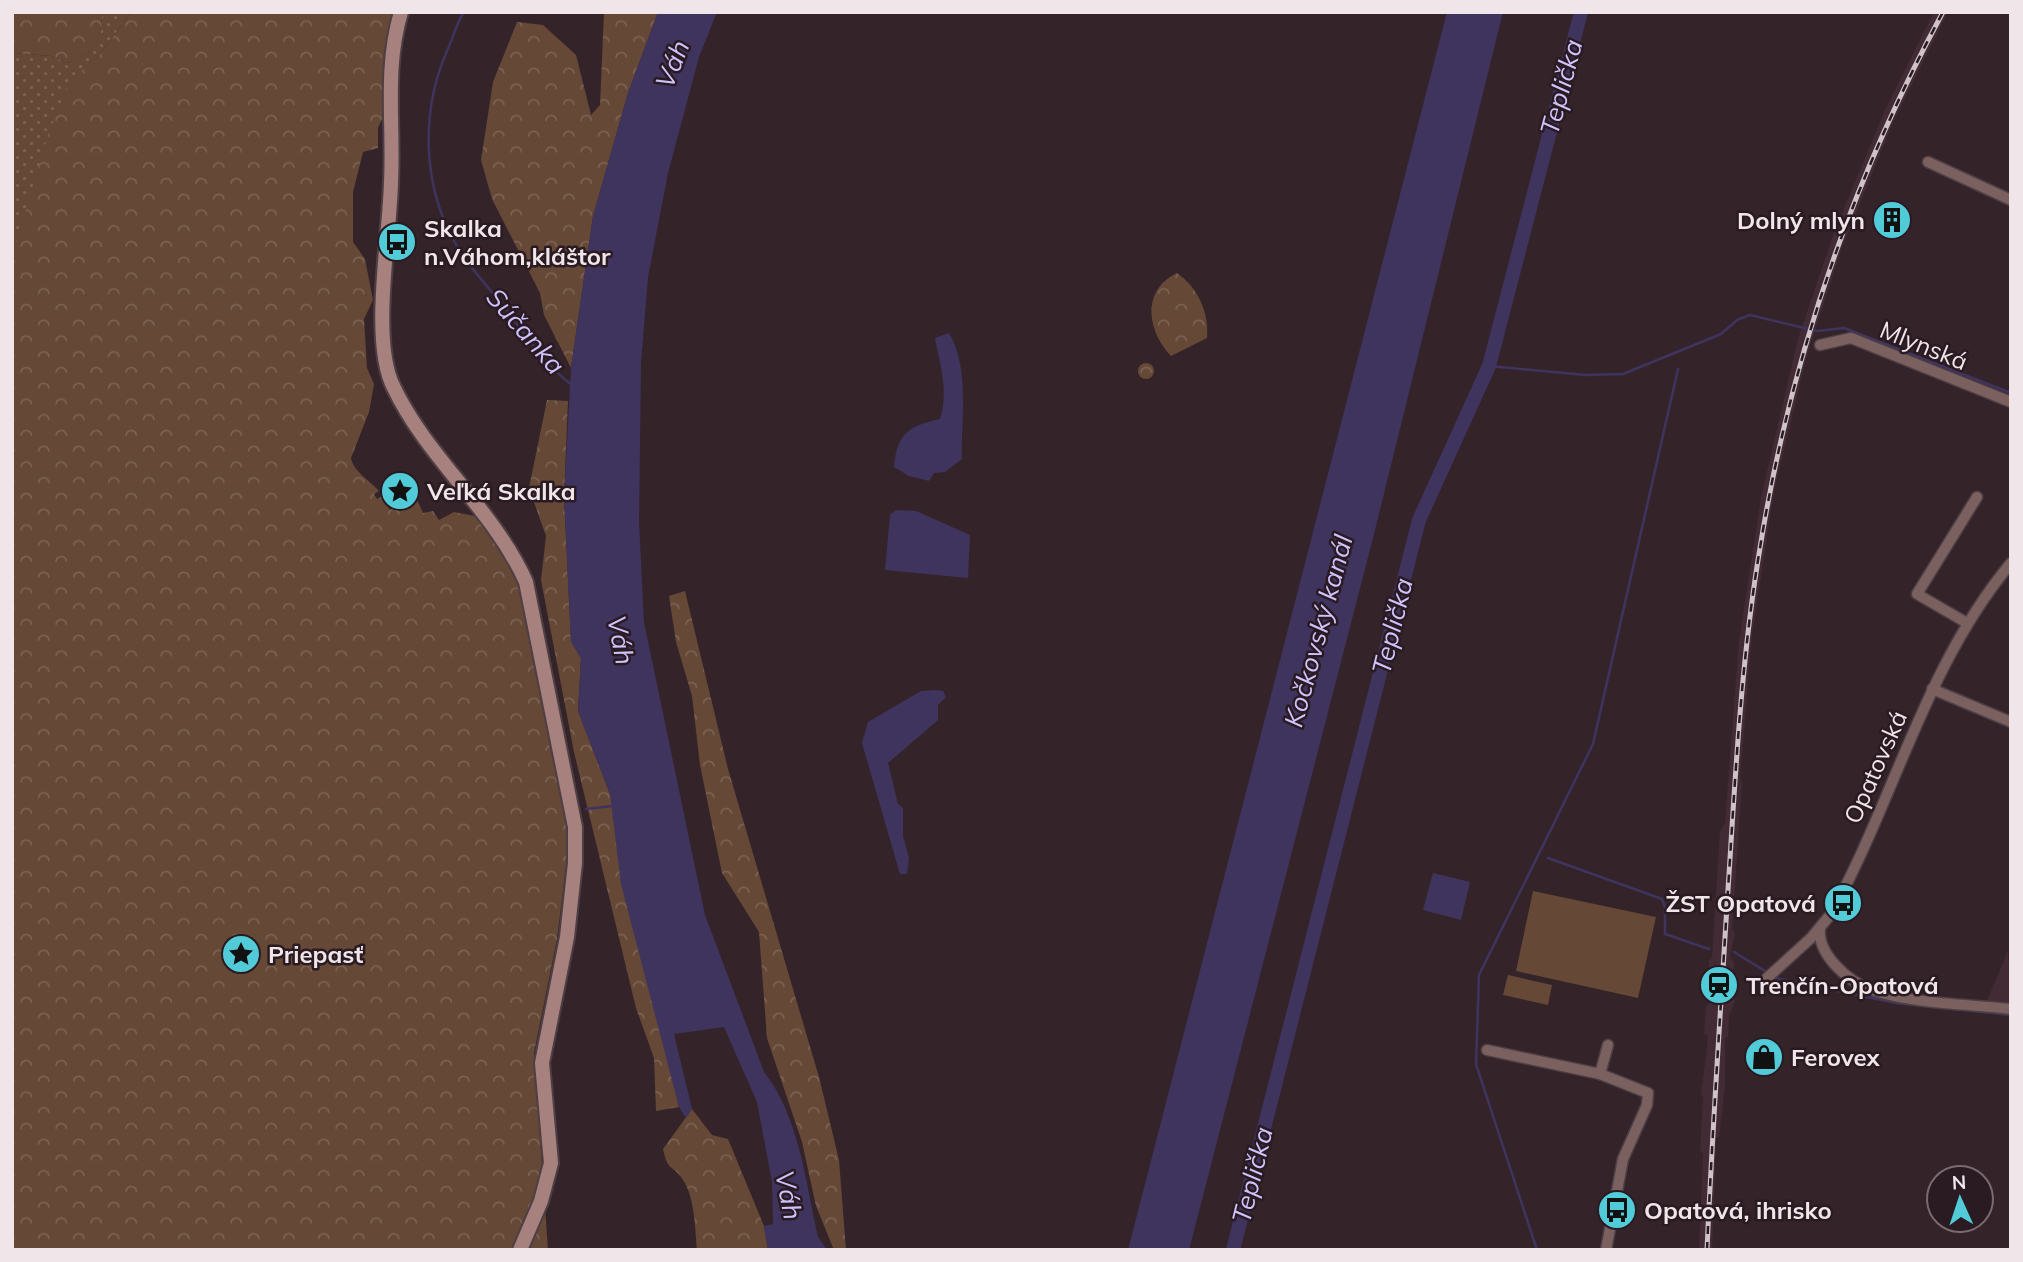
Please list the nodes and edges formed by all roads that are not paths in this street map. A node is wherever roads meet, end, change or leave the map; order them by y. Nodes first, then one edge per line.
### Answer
1 (401, 12) edge
2 (1928, 162) dead end
3 (2011, 200) edge
4 (1820, 345) dead end
5 (2011, 402) edge
6 (1976, 497) dead end
7 (2011, 563) edge
8 (1967, 623) junction
9 (1932, 690) junction
10 (2011, 722) edge
11 (1820, 928) junction
12 (1767, 978) dead end
13 (2011, 1009) edge
14 (1608, 1045) dead end
15 (1487, 1050) dead end
16 (1600, 1074) junction
17 (520, 1250) edge
18 (1606, 1250) edge

1 - 17 main road
2 - 3 street
4 - 5 street, Mlynská
6 - 8 street
7 - 8 street, Opatovská
8 - 9 street, Opatovská
9 - 10 street
9 - 11 street, Opatovská
11 - 12 street, Opatovská
11 - 13 street
14 - 16 street
15 - 16 street
16 - 18 street

